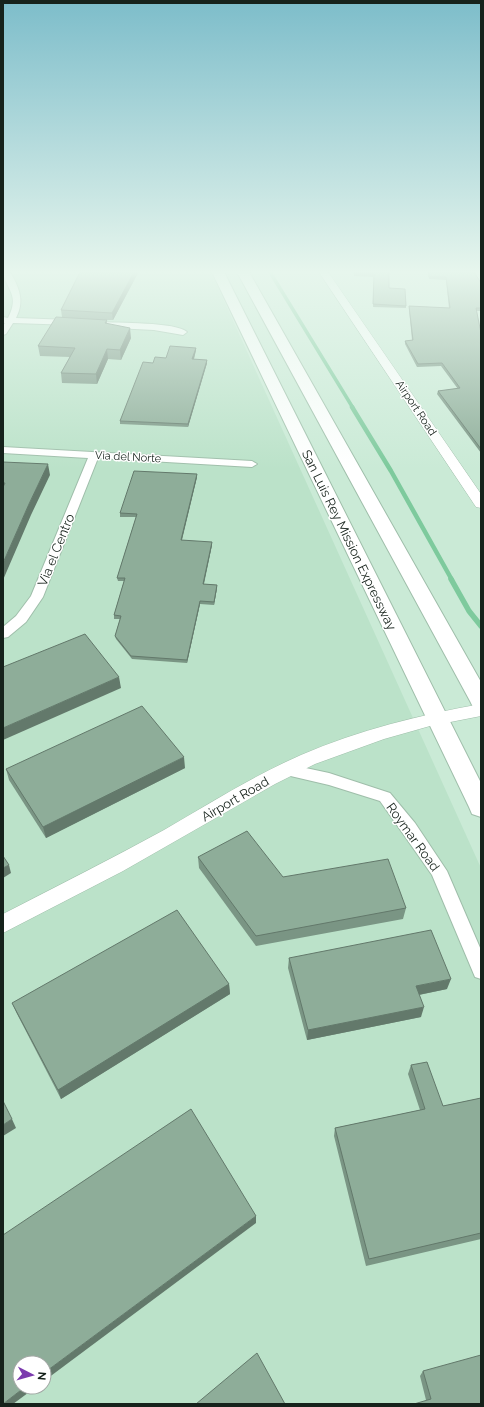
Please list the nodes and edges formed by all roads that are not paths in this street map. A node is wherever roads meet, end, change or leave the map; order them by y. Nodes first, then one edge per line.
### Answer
1 (250, 338) edge
2 (279, 338) edge
3 (368, 338) edge
4 (3, 450) edge
5 (94, 455) junction
6 (252, 464) dead end
7 (481, 504) edge
8 (3, 634) edge
9 (481, 701) edge
10 (481, 710) edge
11 (437, 717) junction
12 (287, 770) junction
13 (481, 807) edge
14 (3, 924) edge
15 (481, 971) edge

1 - 11 highway, San Luis Rey Mission Expressway
2 - 9 highway
3 - 7 street, Airport Road
4 - 5 street, Via del Norte
5 - 6 street, Via del Norte
5 - 8 street, Via el Centro
10 - 11 street, Airport Road
11 - 12 street, Airport Road
11 - 13 highway, San Luis Rey Mission Expressway
12 - 14 street, Airport Road
12 - 15 street, Roymar Road

